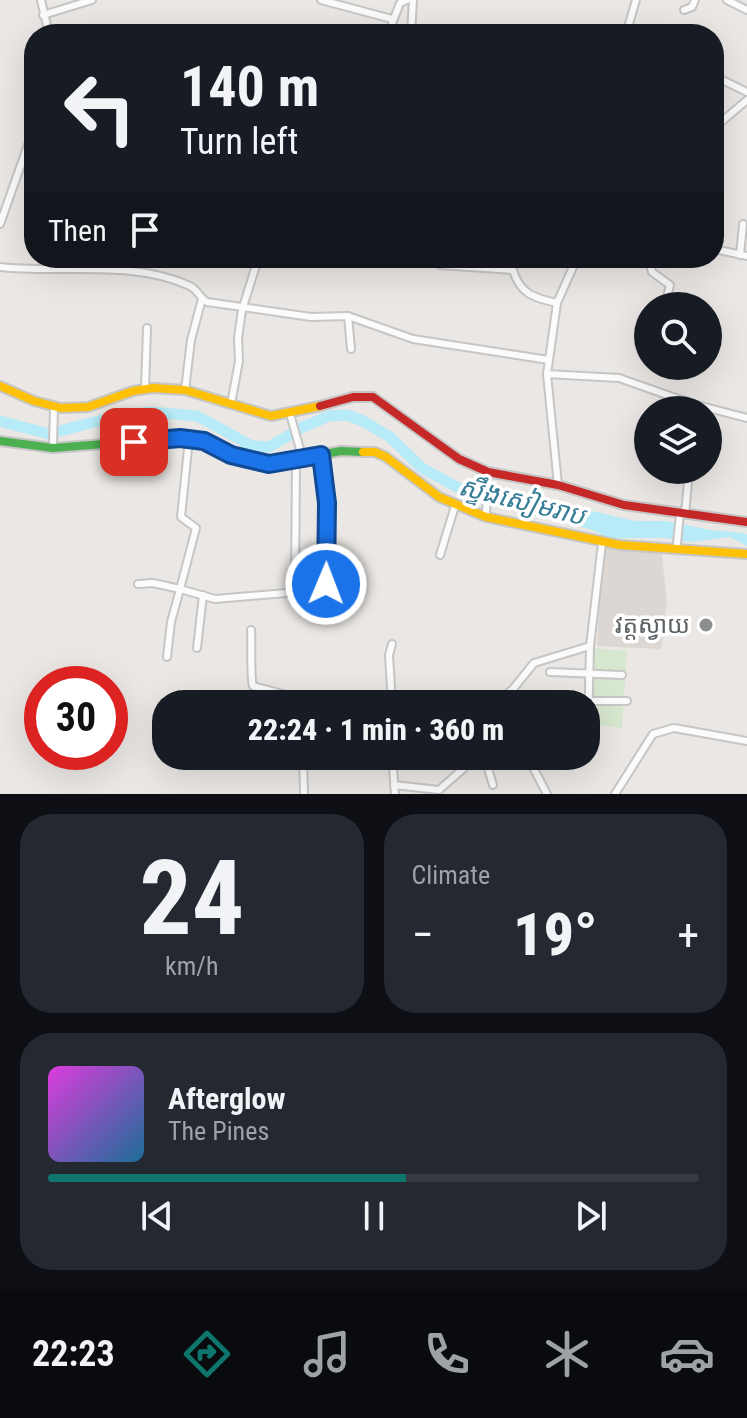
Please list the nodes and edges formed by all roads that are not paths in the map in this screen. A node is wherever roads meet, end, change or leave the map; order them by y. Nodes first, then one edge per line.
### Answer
1 (41, 0) edge
2 (92, 0) edge
3 (321, 0) edge
4 (407, 0) edge
5 (413, 0) edge
6 (636, 0) edge
7 (695, 0) edge
8 (727, 0) edge
9 (684, 10) dead end
10 (747, 10) edge
11 (43, 15) junction
12 (392, 19) junction
13 (46, 24) edge
14 (391, 24) edge
15 (412, 24) edge
16 (629, 24) edge
17 (724, 81) edge
18 (747, 92) edge
19 (747, 100) edge
20 (724, 120) edge
21 (24, 156) edge
22 (0, 224) edge
23 (743, 224) dead end
24 (724, 251) edge
25 (744, 255) edge
26 (0, 267) edge
27 (24, 268) edge
28 (47, 268) edge
29 (255, 268) edge
30 (484, 268) edge
31 (573, 268) edge
32 (651, 268) edge
33 (513, 270) joint
34 (668, 292) edge
35 (202, 299) junction
36 (557, 303) junction
37 (243, 306) junction
38 (348, 316) junction
39 (147, 328) dead end
40 (351, 349) dead end
41 (549, 360) junction
42 (547, 374) junction
43 (0, 386) edge
44 (145, 389) junction
45 (185, 390) junction
46 (231, 404) junction
47 (54, 408) junction
48 (747, 418) edge
49 (292, 419) junction
50 (189, 439) junction
51 (0, 441) edge
52 (53, 446) junction
53 (321, 455) junction
54 (300, 460) junction
55 (488, 476) junction
56 (687, 484) edge
57 (558, 485) junction
58 (455, 506) junction
59 (486, 515) junction
60 (682, 516) junction
61 (747, 522) edge
62 (602, 543) junction
63 (677, 547) junction
64 (747, 554) edge
65 (440, 555) dead end
66 (138, 584) dead end
67 (326, 584) dead end
68 (180, 589) junction
69 (203, 595) junction
70 (251, 630) dead end
71 (392, 644) dead end
72 (590, 646) junction
73 (197, 648) dead end
74 (167, 657) dead end
75 (550, 672) dead end
76 (589, 674) junction
77 (622, 675) dead end
78 (265, 690) edge
79 (391, 690) edge
80 (512, 690) edge
81 (588, 690) edge
82 (600, 700) edge
83 (627, 701) dead end
84 (747, 741) edge
85 (303, 770) edge
86 (393, 770) edge
87 (462, 770) edge
88 (488, 770) edge
89 (534, 770) edge
90 (394, 785) junction
91 (493, 785) dead end
92 (442, 791) edge
93 (304, 794) edge
94 (395, 794) edge
95 (547, 794) edge
96 (615, 794) edge

1 - 11 street
2 - 11 street
3 - 12 street
4 - 12 street
5 - 15 street
6 - 16 street
7 - 9 street
8 - 10 street
11 - 13 street
12 - 14 street
17 - 18 street
19 - 20 street
21 - 22 street
23 - 25 street
24 - 25 street
26 - 27 street
28 - 35 street
29 - 37 street
30 - 33 street
31 - 36 street
32 - 34 street
33 - 36 street
35 - 37 street
35 - 45 street
36 - 41 street
37 - 38 street
37 - 46 street
38 - 40 street
38 - 41 street
39 - 44 street
41 - 42 street
42 - 48 street
42 - 57 street
43 - 47 street
44 - 45 street
44 - 47 street
45 - 46 street
46 - 49 street
47 - 52 street
49 - 54 street
49 - 55 street
50 - 52 street
50 - 54 street
50 - 68 street
51 - 52 street
53 - 54 street
53 - 58 street
53 - 67 street
54 - 69 street
55 - 57 street
55 - 59 street
56 - 60 street
57 - 60 street
58 - 59 street
58 - 65 street
59 - 62 street
60 - 61 street
60 - 63 street
62 - 63 street
62 - 72 street
63 - 64 street
66 - 68 street
68 - 69 street
68 - 74 street
69 - 73 street
70 - 78 street
71 - 79 street
72 - 76 street
72 - 80 street
75 - 76 street
76 - 77 street
76 - 81 street
82 - 83 street
84 - 96 street
85 - 93 street
86 - 90 street
87 - 92 street
88 - 91 street
89 - 95 street
90 - 92 street
90 - 94 street

